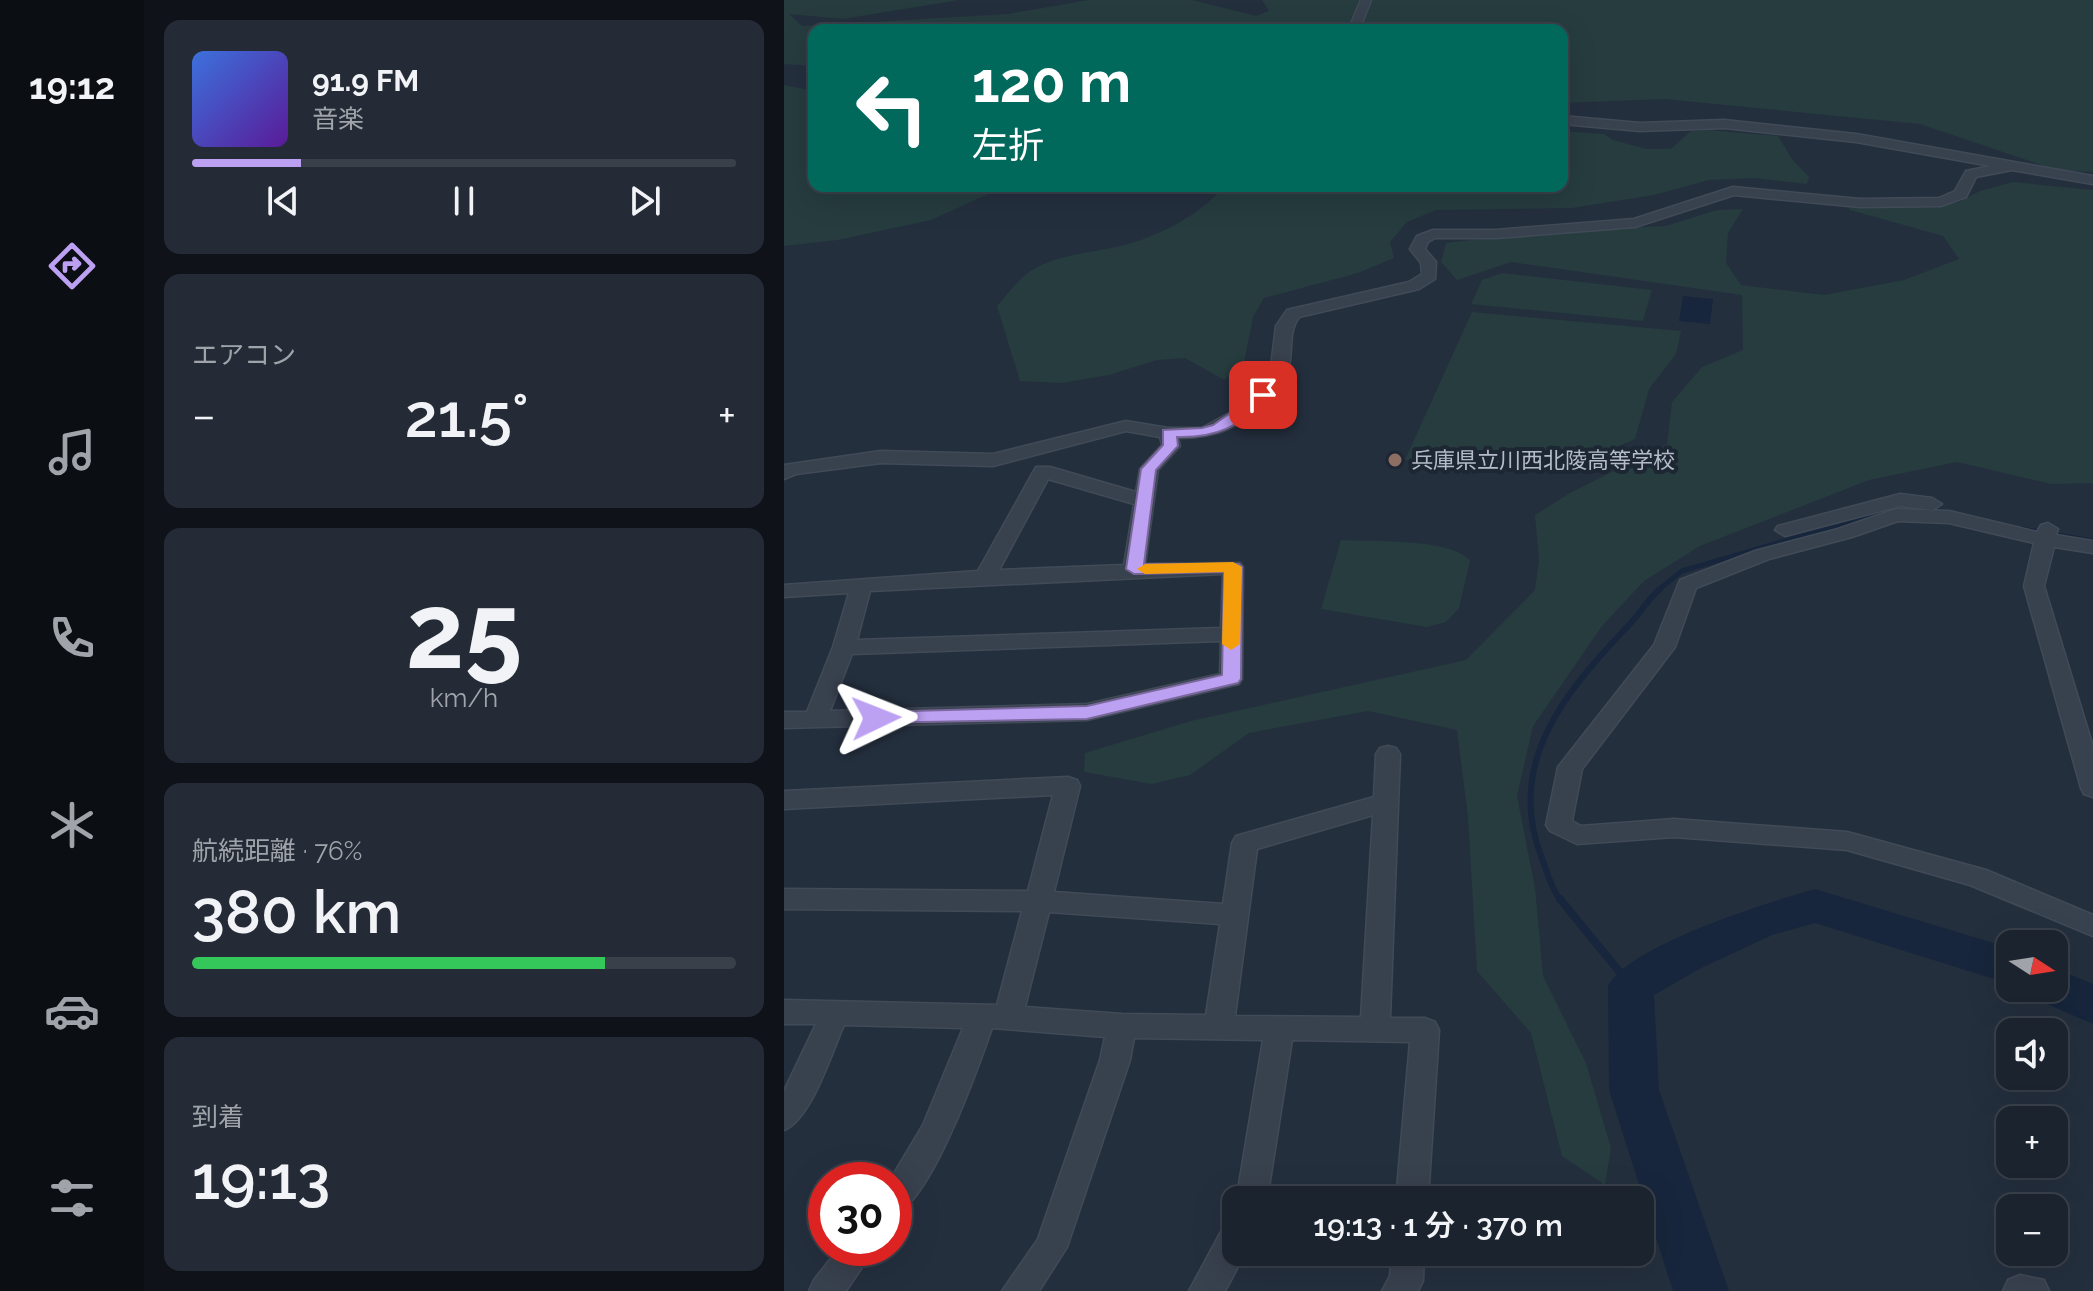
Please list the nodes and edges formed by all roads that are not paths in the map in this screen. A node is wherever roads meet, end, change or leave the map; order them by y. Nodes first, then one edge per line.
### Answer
1 (1366, 0) edge
2 (1356, 24) edge
3 (1568, 121) edge
4 (2010, 166) junction
5 (2093, 180) edge
6 (1168, 433) junction
7 (786, 467) edge
8 (1144, 501) junction
9 (1785, 530) dead end
10 (2048, 534) junction
11 (2093, 536) edge
12 (2093, 547) edge
13 (1134, 569) junction
14 (985, 577) junction
15 (862, 584) junction
16 (784, 591) edge
17 (1231, 634) junction
18 (844, 647) junction
19 (784, 720) edge
20 (815, 720) junction
21 (1388, 754) dead end
22 (2093, 788) edge
23 (784, 800) edge
24 (1386, 802) junction
25 (784, 899) edge
26 (1038, 901) junction
27 (1235, 915) junction
28 (2093, 926) edge
29 (784, 1012) edge
30 (835, 1013) junction
31 (995, 1016) junction
32 (1122, 1026) junction
33 (1219, 1027) junction
34 (1279, 1028) junction
35 (1375, 1029) junction
36 (784, 1117) edge
37 (912, 1175) edge
38 (1253, 1186) edge
39 (1413, 1186) edge
40 (845, 1266) edge
41 (1222, 1266) edge
42 (1407, 1266) edge
43 (826, 1291) edge
44 (1019, 1291) edge
45 (1206, 1291) edge
46 (1399, 1291) edge
47 (2020, 1291) edge
48 (2032, 1291) edge

1 - 2 street
3 - 4 street
4 - 5 street
4 - 6 street
6 - 7 street
6 - 8 street
8 - 13 street
8 - 14 street
9 - 10 street
10 - 11 street
10 - 12 street
10 - 22 street
10 - 28 street
13 - 14 street
13 - 17 street
14 - 15 street
15 - 16 street
15 - 18 street
17 - 18 street
17 - 20 street
18 - 20 street
19 - 20 street
21 - 24 street
23 - 26 street
24 - 27 street
24 - 35 street
25 - 26 street
26 - 27 street
26 - 31 street
27 - 33 street
29 - 30 street
30 - 31 street
30 - 36 street
31 - 32 street
31 - 37 street
32 - 33 street
32 - 44 street
33 - 34 street
34 - 35 street
34 - 38 street
35 - 39 street
40 - 43 street
41 - 45 street
42 - 46 street
47 - 48 street

